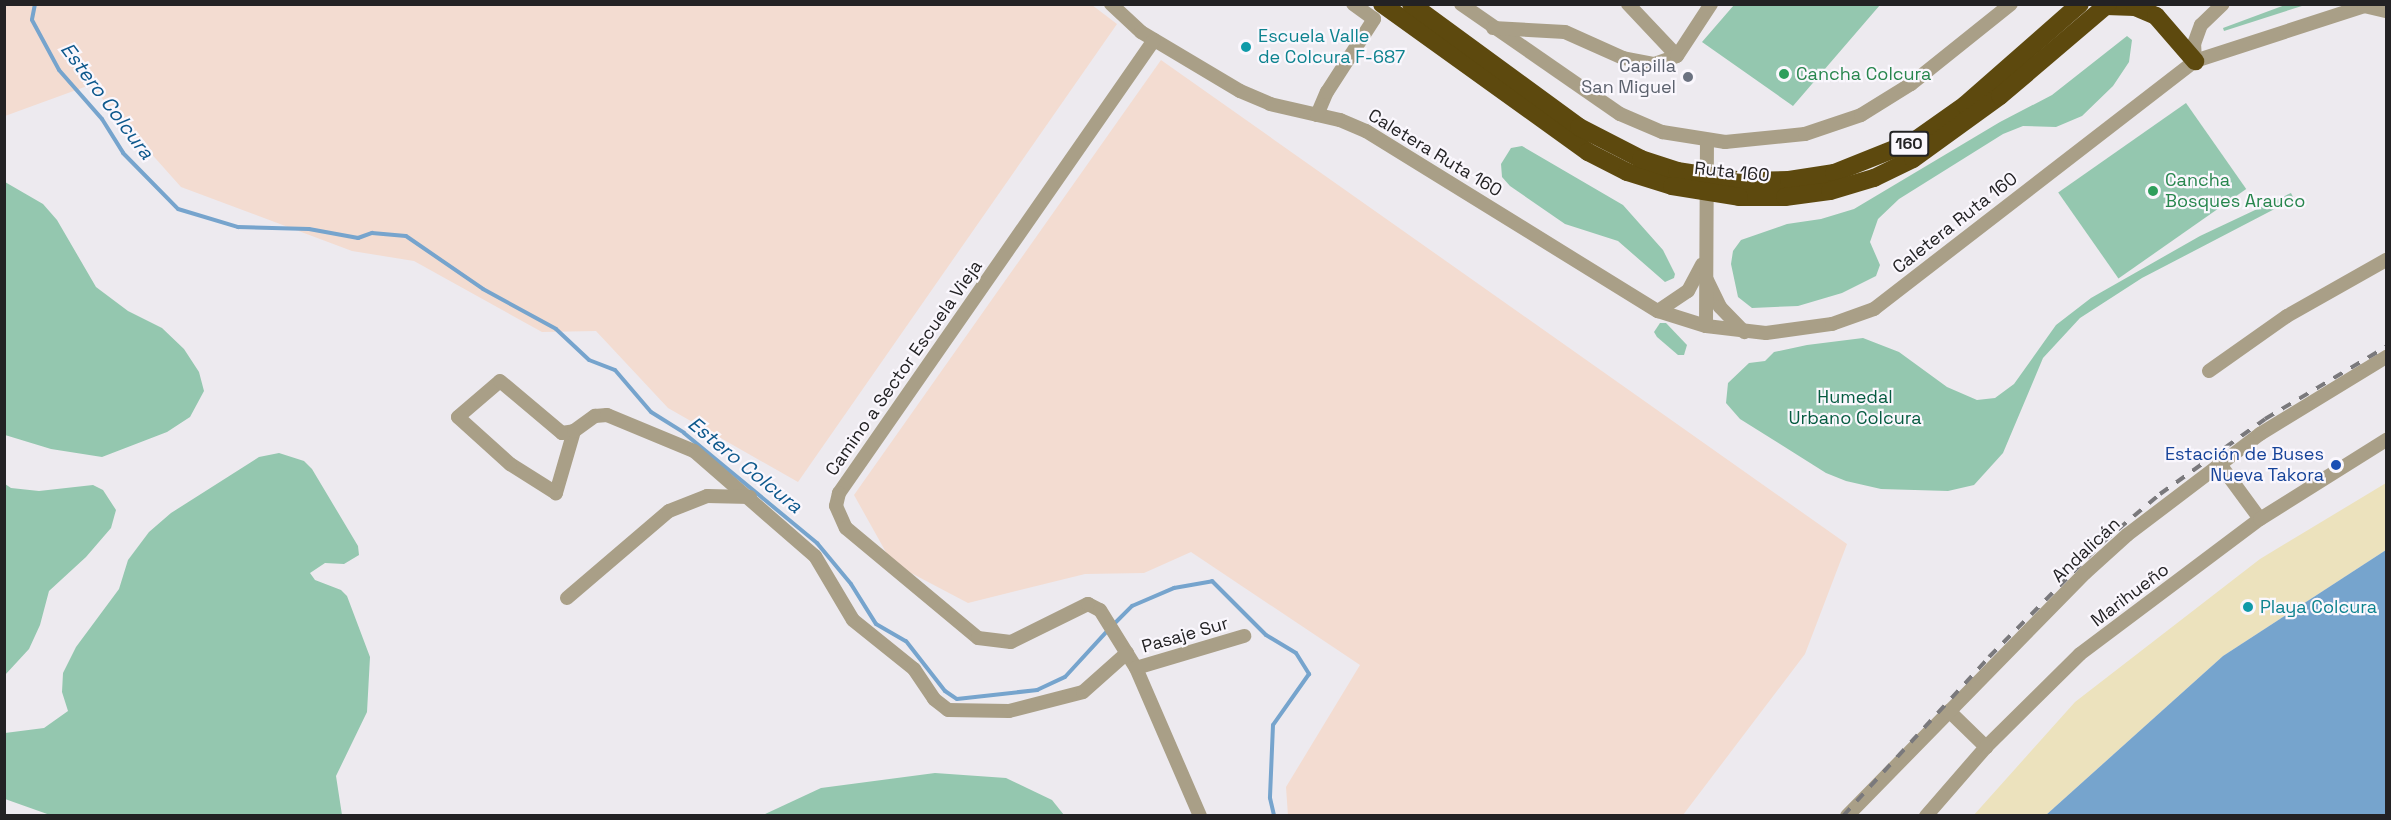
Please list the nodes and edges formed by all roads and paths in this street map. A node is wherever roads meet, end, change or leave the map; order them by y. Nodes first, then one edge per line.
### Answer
1 (1111, 4) edge
2 (1353, 4) edge
3 (1382, 4) edge
4 (1411, 4) edge
5 (1461, 4) edge
6 (1628, 4) edge
7 (2011, 4) edge
8 (2079, 4) edge
9 (2223, 4) edge
10 (2107, 5) edge
11 (1708, 6) edge
12 (2155, 10) edge
13 (2386, 11) edge
14 (1493, 28) junction
15 (1154, 40) junction
16 (1677, 56) junction
17 (2195, 61) junction
18 (1317, 115) junction
19 (1707, 141) junction
20 (1670, 175) junction
21 (1742, 189) junction
22 (2386, 260) edge
23 (1703, 263) junction
24 (1658, 311) junction
25 (1706, 326) junction
26 (1744, 332) junction
27 (2386, 357) edge
28 (2209, 371) dead end
29 (574, 431) junction
30 (2386, 440) edge
31 (2219, 463) junction
32 (750, 497) junction
33 (2260, 519) junction
34 (567, 598) dead end
35 (1244, 636) dead end
36 (1127, 653) junction
37 (1136, 668) junction
38 (1949, 711) junction
39 (1986, 747) junction
40 (1200, 816) edge
41 (1847, 816) edge
42 (1926, 816) edge

1 - 15 street, Caletera Ruta 160
2 - 18 street
3 - 20 highway, Ruta 160 / 160
4 - 20 highway, Ruta 160 / 160
5 - 14 street
6 - 16 street
7 - 19 street
8 - 21 highway, Ruta 160 / 160
9 - 17 street
10 - 12 highway
10 - 21 highway, Ruta 160 / 160
11 - 16 street
12 - 17 highway
13 - 17 street, Caletera Ruta 160
14 - 16 street
14 - 19 street
15 - 18 street, Caletera Ruta 160
15 - 36 street, Camino a Sector Escuela Vieja
17 - 26 street, Caletera Ruta 160
18 - 24 street, Caletera Ruta 160
19 - 23 street
20 - 21 highway, Ruta 160 / 160, bridge
22 - 28 street
23 - 24 street
23 - 25 street
23 - 26 street
24 - 25 street, Caletera Ruta 160
25 - 26 street, Caletera Ruta 160
27 - 31 street, Andalicán
29 - 29 street
29 - 32 street
30 - 33 street, Marihueño
31 - 33 street
31 - 38 street, Andalicán
32 - 34 street
32 - 36 street
33 - 39 street, Marihueño
35 - 37 street, Pasaje Sur
36 - 37 street
37 - 40 street
38 - 39 street
38 - 41 street, Andalicán
39 - 42 street, Marihueño

